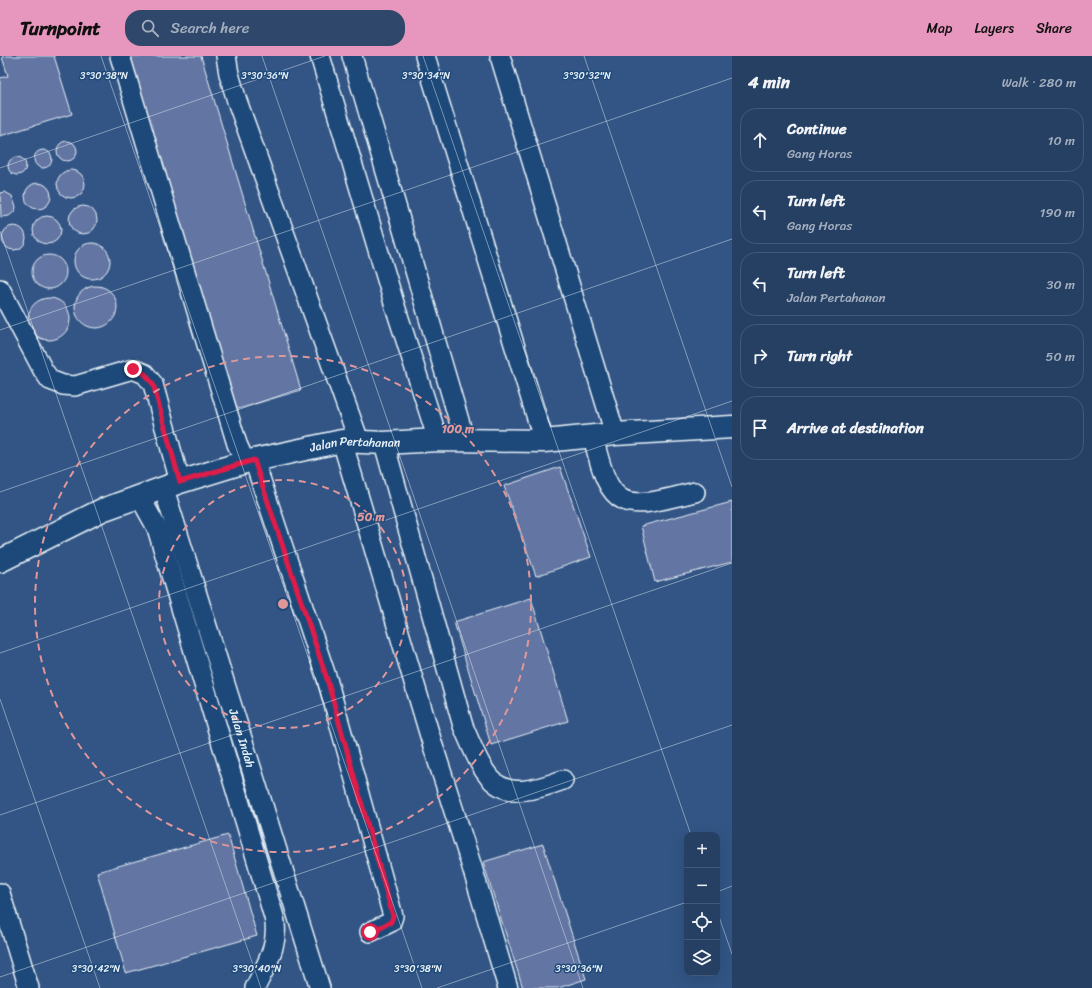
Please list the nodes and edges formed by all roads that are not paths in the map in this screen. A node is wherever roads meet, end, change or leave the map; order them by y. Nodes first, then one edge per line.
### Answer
1 (120, 56) edge
2 (226, 56) edge
3 (320, 56) edge
4 (352, 56) edge
5 (425, 56) edge
6 (500, 56) edge
7 (0, 288) edge
8 (732, 427) edge
9 (614, 434) junction
10 (593, 436) junction
11 (438, 440) junction
12 (350, 441) junction
13 (465, 441) junction
14 (544, 441) junction
15 (384, 443) junction
16 (249, 461) junction
17 (172, 486) junction
18 (695, 492) dead end
19 (140, 497) junction
20 (0, 561) edge
21 (563, 780) dead end
22 (0, 893) edge
23 (370, 932) dead end
24 (29, 988) edge
25 (255, 988) edge
26 (320, 988) edge
27 (508, 988) edge

1 - 16 street
2 - 12 street
3 - 11 street
4 - 13 street
5 - 14 street
6 - 9 street
7 - 17 street, Jalan Indah
8 - 9 main road, Jalan Pertahanan
9 - 10 main road, Jalan Pertahanan
10 - 14 main road, Jalan Pertahanan
10 - 18 street
11 - 13 main road, Jalan Pertahanan
11 - 15 main road, Jalan Pertahanan
12 - 15 main road, Jalan Pertahanan
12 - 16 main road, Jalan Pertahanan
12 - 27 street
13 - 14 main road, Jalan Pertahanan
15 - 21 street
16 - 17 main road, Jalan Pertahanan
16 - 23 street
17 - 19 main road, Jalan Pertahanan
17 - 26 street, Jalan Indah
19 - 20 main road, Jalan Pertahanan
19 - 25 street
22 - 24 street

